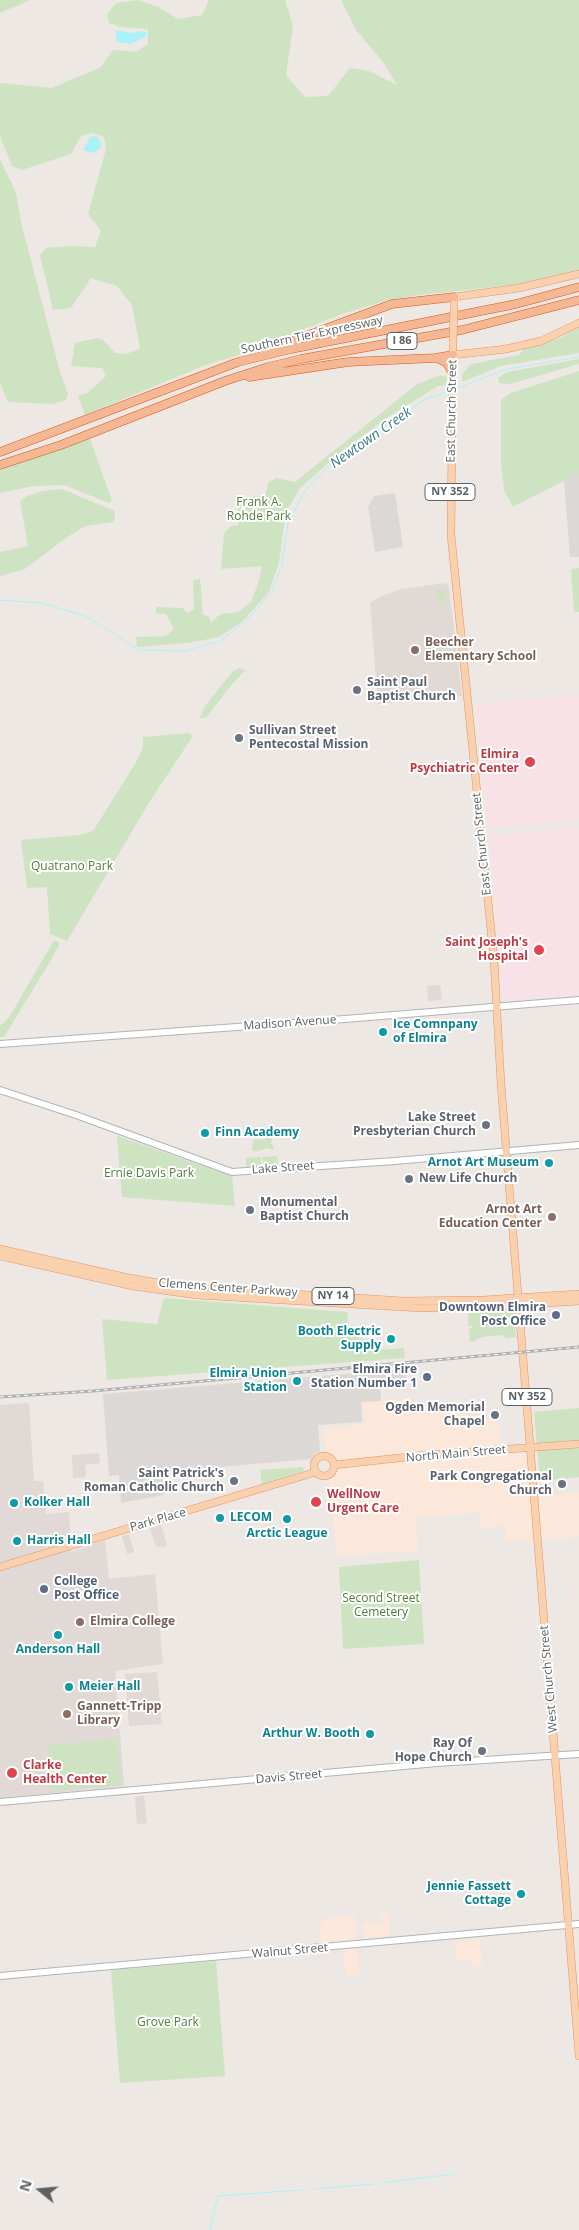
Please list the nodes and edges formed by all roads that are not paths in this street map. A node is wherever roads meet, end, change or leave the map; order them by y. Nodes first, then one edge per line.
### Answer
1 (579, 274) edge
2 (579, 286) edge
3 (454, 297) junction
4 (579, 300) edge
5 (579, 323) edge
6 (453, 355) junction
7 (435, 358) junction
8 (238, 362) junction
9 (453, 374) junction
10 (225, 381) junction
11 (0, 452) edge
12 (0, 464) edge
13 (579, 1000) edge
14 (497, 1006) junction
15 (0, 1044) edge
16 (0, 1090) edge
17 (579, 1145) edge
18 (506, 1151) junction
19 (0, 1249) edge
20 (0, 1256) edge
21 (579, 1294) edge
22 (519, 1301) junction
23 (579, 1301) edge
24 (579, 1444) edge
25 (531, 1448) junction
26 (334, 1465) junction
27 (316, 1472) junction
28 (0, 1567) edge
29 (579, 1754) edge
30 (555, 1756) junction
31 (0, 1802) edge
32 (579, 1924) edge
33 (568, 1925) junction
34 (0, 1976) edge
35 (579, 2056) edge

1 - 3 main road
2 - 8 highway, Southern Tier Expressway / I 86
3 - 6 main road, East Church Street / NY 352, bridge
3 - 8 highway
4 - 10 highway, Southern Tier Expressway / I 86
5 - 6 main road
6 - 7 highway
6 - 9 main road, East Church Street / NY 352
7 - 9 highway
7 - 10 highway
8 - 11 highway, Southern Tier Expressway / I 86
9 - 14 main road, East Church Street / NY 352
10 - 12 highway, Southern Tier Expressway / I 86
13 - 14 street, Madison Avenue
14 - 15 street, Madison Avenue
14 - 18 main road, East Church Street / NY 352
16 - 18 street, Lake Street
17 - 18 street, Lake Street
18 - 22 main road, East Church Street / NY 352
19 - 22 main road, Clemens Center Parkway / NY 14
20 - 22 main road, Clemens Center Parkway / NY 14
21 - 22 main road, Clemens Center Parkway / NY 14
22 - 23 main road, Clemens Center Parkway / NY 14
22 - 25 main road, West Church Street / NY 352
24 - 25 main road, North Main Street
25 - 26 main road, North Main Street
25 - 30 main road, West Church Street / NY 352
26 - 27 main road
26 - 27 main road
27 - 28 main road, Park Place
29 - 30 street, Davis Street
30 - 31 street, Davis Street
30 - 33 main road, West Church Street / NY 352
32 - 33 street, Walnut Street
33 - 34 street, Walnut Street
33 - 35 main road, West Church Street / NY 352

